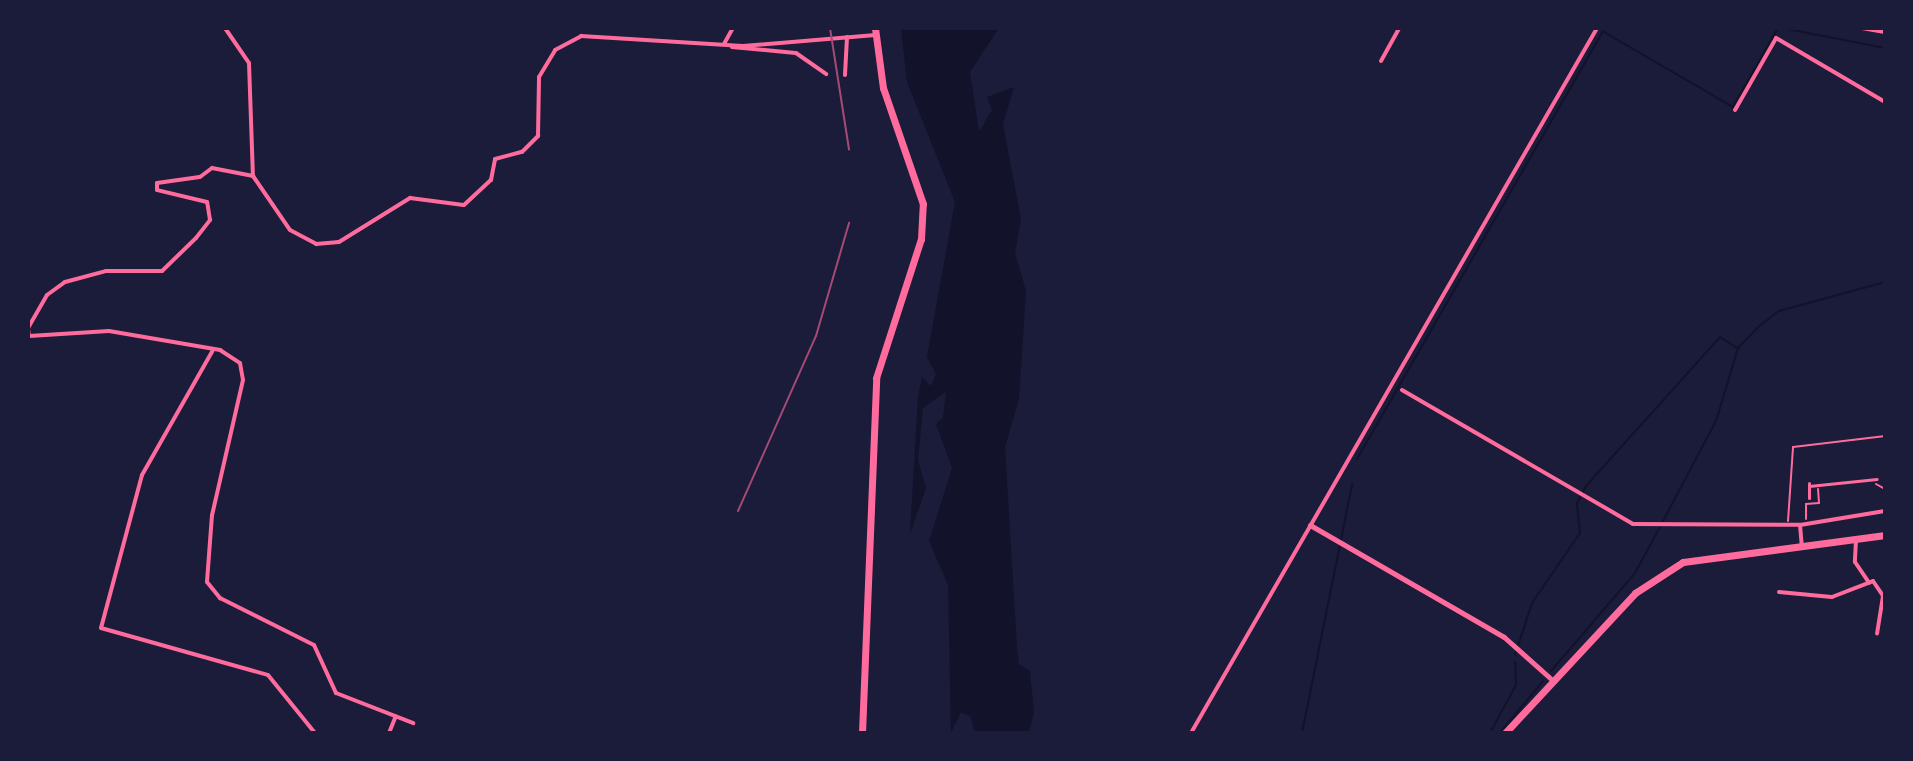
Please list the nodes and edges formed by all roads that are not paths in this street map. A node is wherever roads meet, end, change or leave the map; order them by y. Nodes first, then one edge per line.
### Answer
1 (225, 28) edge
2 (581, 28) edge
3 (733, 28) edge
4 (1399, 28) edge
5 (1597, 28) edge
6 (1862, 28) edge
7 (875, 31) edge
8 (1885, 32) edge
9 (581, 36) junction
10 (847, 37) junction
11 (724, 44) junction
12 (731, 45) junction
13 (1381, 61) dead end
14 (826, 74) dead end
15 (845, 75) dead end
16 (1885, 102) edge
17 (1735, 110) dead end
18 (253, 176) junction
19 (28, 259) edge
20 (28, 292) edge
21 (28, 329) edge
22 (213, 350) junction
23 (1402, 390) dead end
24 (1877, 479) dead end
25 (1809, 498) dead end
26 (1885, 511) edge
27 (1310, 525) junction
28 (1800, 525) junction
29 (1885, 535) edge
30 (1856, 540) junction
31 (1802, 547) junction
32 (1869, 583) junction
33 (1779, 592) dead end
34 (1883, 611) edge
35 (1877, 634) dead end
36 (1550, 678) junction
37 (396, 716) junction
38 (413, 723) dead end
39 (315, 733) edge
40 (389, 733) edge
41 (862, 733) edge
42 (1191, 733) edge
43 (1505, 733) edge

1 - 18 street
2 - 9 street
3 - 11 street
4 - 13 street
5 - 27 street
6 - 8 street
7 - 10 street
7 - 41 highway
9 - 11 street
9 - 18 street
10 - 12 street
10 - 15 street
11 - 12 street
12 - 14 street
16 - 17 street
18 - 21 street
19 - 20 street
21 - 22 street
22 - 37 street
22 - 39 street
23 - 28 street
24 - 25 street
26 - 28 street
27 - 36 street
27 - 42 street
28 - 31 street
29 - 30 highway
30 - 31 highway
30 - 32 street
31 - 36 highway
32 - 33 street
32 - 34 street
34 - 35 street
36 - 43 highway
37 - 38 street
37 - 40 street

